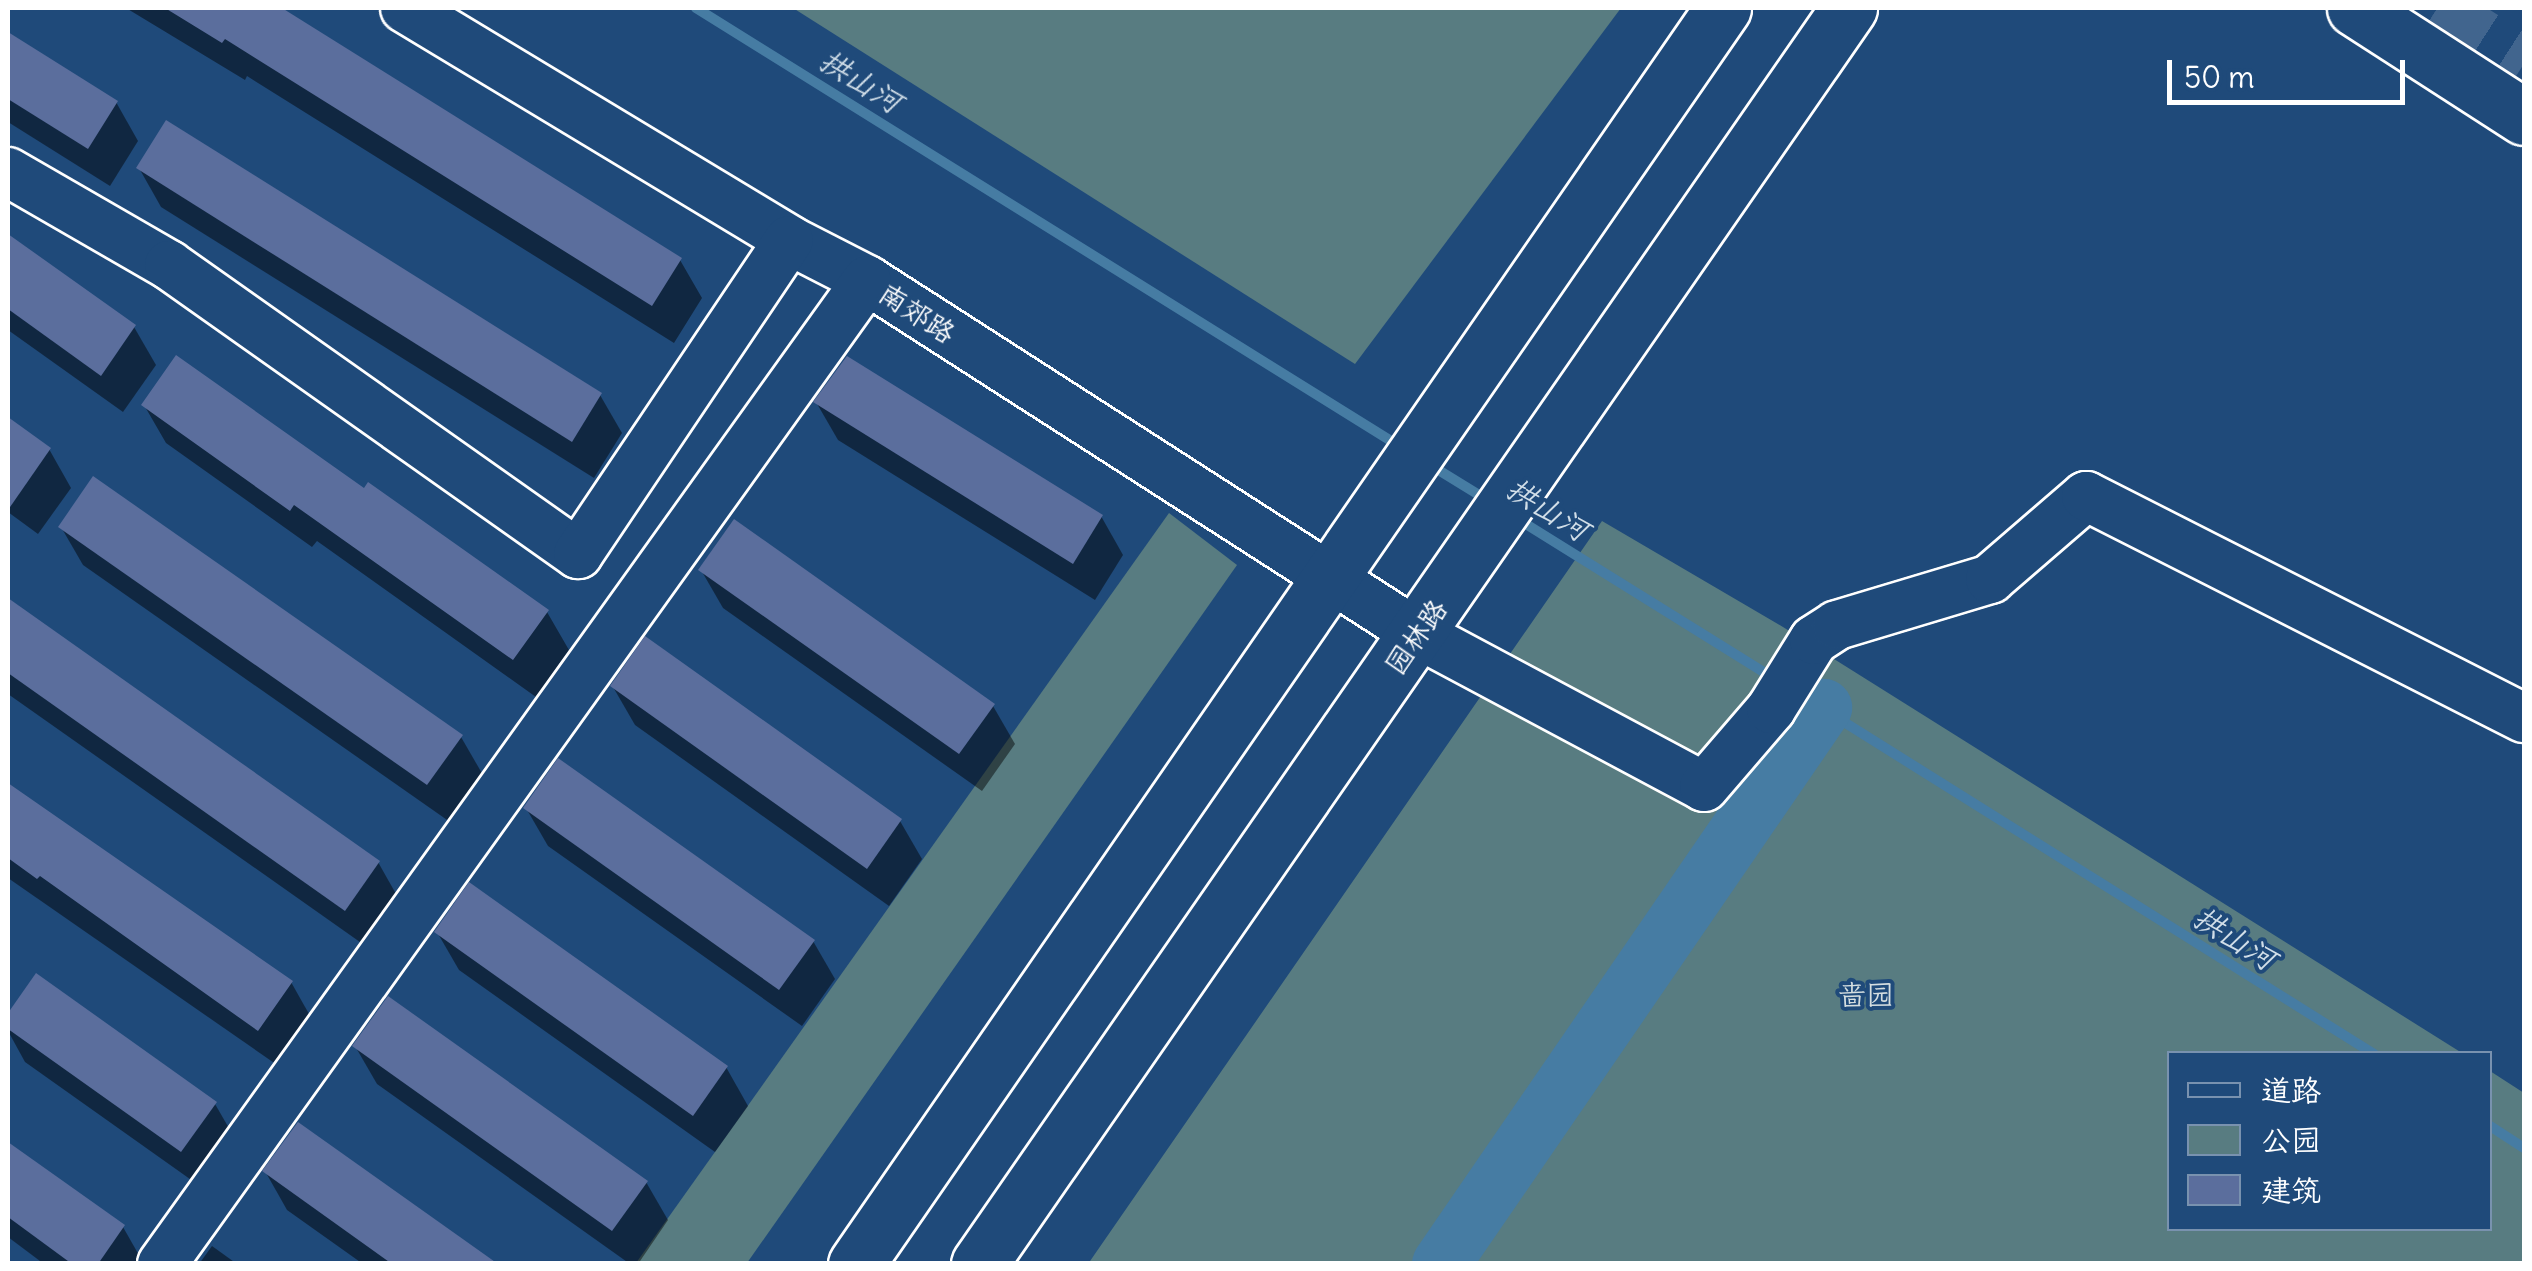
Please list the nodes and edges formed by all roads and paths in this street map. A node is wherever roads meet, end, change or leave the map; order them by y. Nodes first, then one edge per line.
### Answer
1 (406, 8) edge
2 (1723, 8) edge
3 (1848, 8) edge
4 (2355, 8) edge
5 (2524, 118) edge
6 (8, 172) edge
7 (789, 240) junction
8 (867, 280) junction
9 (1331, 576) junction
10 (1418, 634) junction
11 (2524, 718) edge
12 (162, 1264) edge
13 (856, 1264) edge
14 (979, 1264) edge

1 - 7 street, 南郊路
2 - 9 main road
3 - 10 main road, 园林路
4 - 5 main road
6 - 7 street
7 - 8 street, 南郊路
8 - 9 street, 南郊路
8 - 12 street
9 - 10 street, 南郊路
9 - 13 main road
10 - 11 street, 南郊路
10 - 14 main road, 园林路

